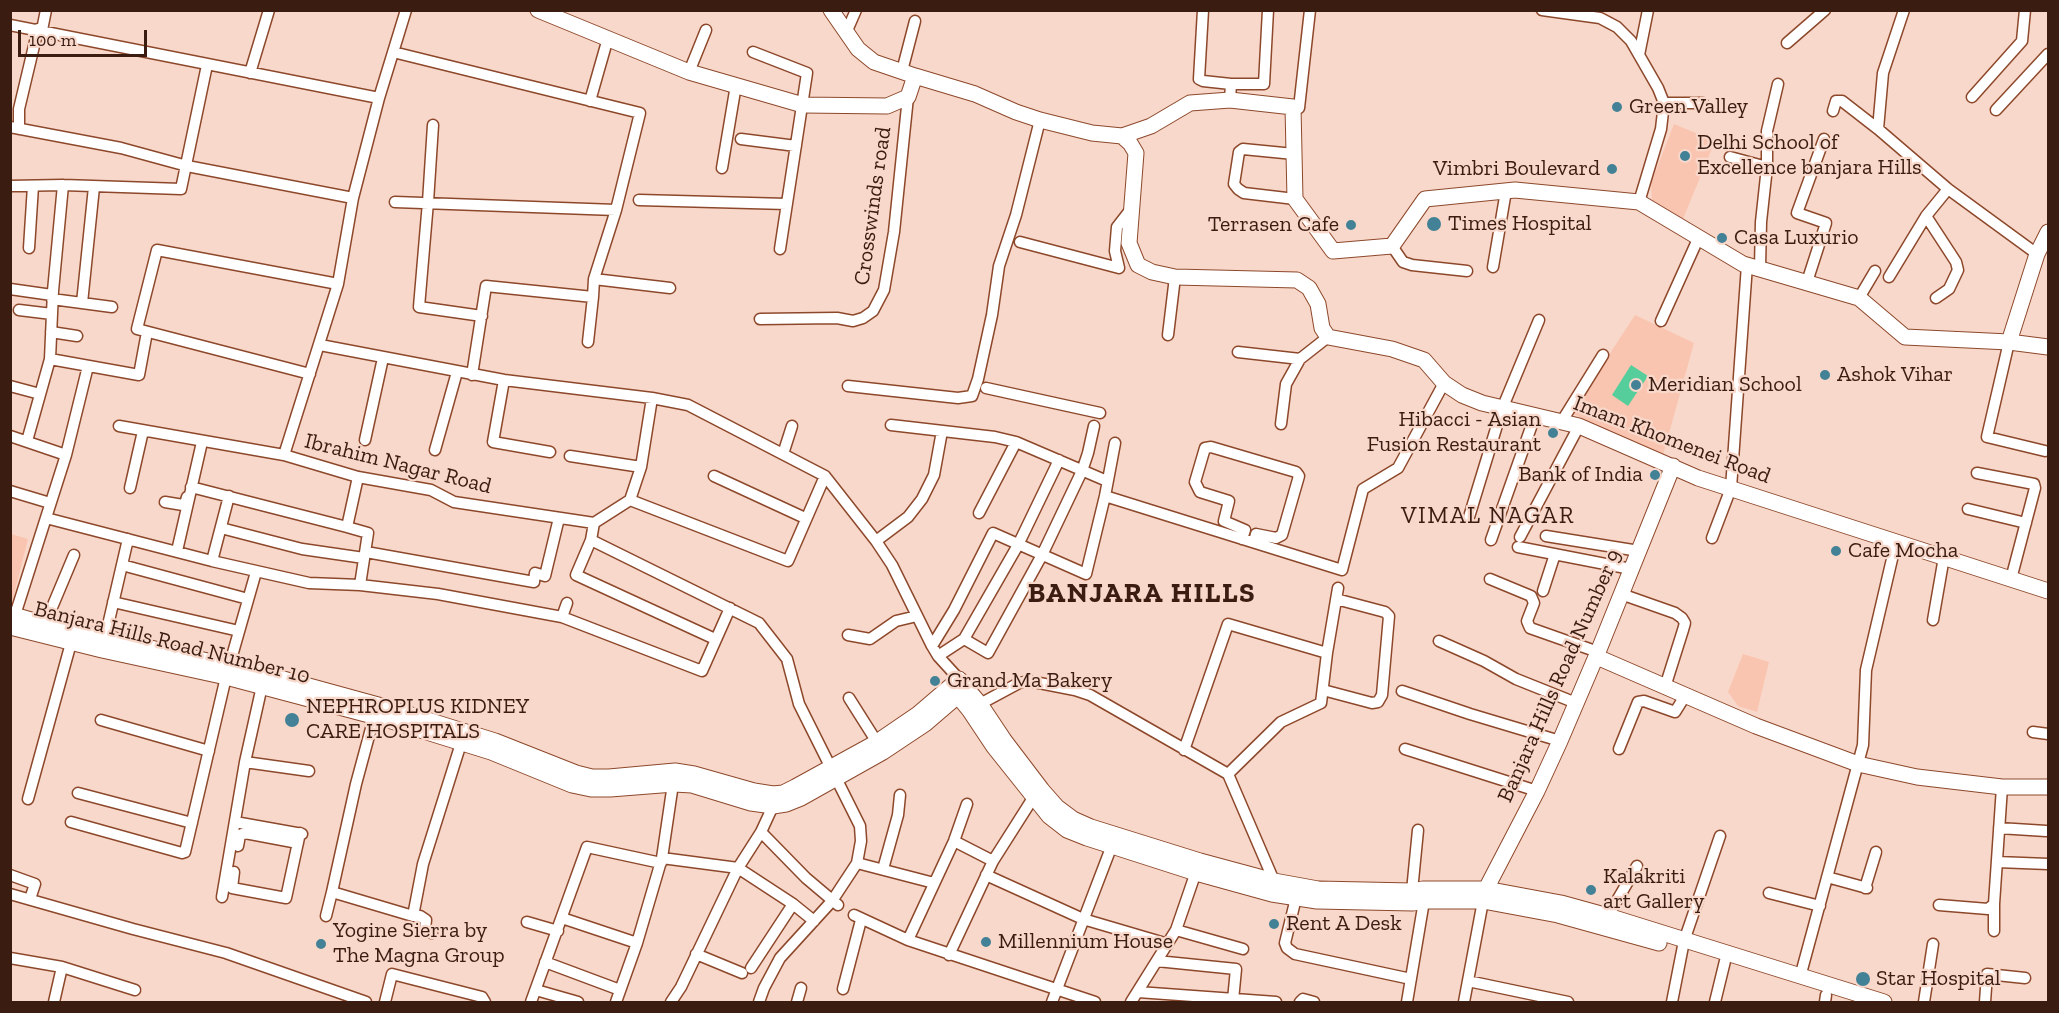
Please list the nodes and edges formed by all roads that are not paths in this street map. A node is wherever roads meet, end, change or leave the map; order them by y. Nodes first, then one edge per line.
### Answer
1 (46, 10) edge
2 (269, 10) edge
3 (406, 10) edge
4 (538, 10) edge
5 (831, 10) edge
6 (856, 10) edge
7 (1203, 10) edge
8 (1268, 10) edge
9 (1310, 10) edge
10 (1542, 10) edge
11 (1648, 10) edge
12 (1825, 10) edge
13 (1904, 10) edge
14 (2025, 10) edge
15 (1600, 14) edge
16 (915, 21) dead end
17 (10, 25) edge
18 (40, 30) junction
19 (706, 30) dead end
20 (846, 33) junction
21 (608, 38) junction
22 (1787, 43) dead end
23 (393, 52) junction
24 (753, 52) dead end
25 (2049, 54) edge
26 (1639, 55) junction
27 (207, 65) junction
28 (689, 72) junction
29 (250, 73) junction
30 (909, 74) junction
31 (1231, 84) junction
32 (1778, 84) dead end
33 (736, 85) junction
34 (378, 98) junction
35 (908, 98) junction
36 (1972, 98) dead end
37 (1230, 100) junction
38 (590, 101) junction
39 (1664, 103) junction
40 (1703, 103) dead end
41 (803, 105) junction
42 (15, 108) edge
43 (1299, 108) dead end
44 (1996, 110) dead end
45 (1833, 111) dead end
46 (1040, 120) junction
47 (433, 125) dead end
48 (15, 128) edge
49 (1878, 129) junction
50 (1122, 135) junction
51 (741, 139) dead end
52 (1824, 139) dead end
53 (796, 146) junction
54 (1294, 154) junction
55 (1730, 157) dead end
56 (187, 166) junction
57 (1767, 167) junction
58 (722, 168) dead end
59 (63, 185) junction
60 (10, 186) edge
61 (33, 186) junction
62 (94, 187) junction
63 (1947, 189) junction
64 (1506, 191) junction
65 (353, 198) junction
66 (1295, 199) junction
67 (639, 200) dead end
68 (395, 202) dead end
69 (428, 202) junction
70 (1639, 202) junction
71 (787, 204) junction
72 (1131, 209) junction
73 (615, 210) junction
74 (1926, 216) junction
75 (2049, 232) edge
76 (1698, 239) junction
77 (1020, 242) dead end
78 (1392, 246) junction
79 (29, 248) dead end
80 (780, 249) dead end
81 (2037, 254) junction
82 (1753, 266) junction
83 (1493, 267) dead end
84 (1467, 271) dead end
85 (1875, 271) dead end
86 (1175, 277) junction
87 (1889, 277) dead end
88 (594, 279) junction
89 (1807, 282) junction
90 (338, 284) junction
91 (670, 288) dead end
92 (10, 289) edge
93 (52, 297) junction
94 (593, 297) junction
95 (1859, 298) junction
96 (1936, 298) dead end
97 (82, 303) junction
98 (112, 307) dead end
99 (20, 310) dead end
100 (52, 314) junction
101 (482, 316) junction
102 (760, 319) dead end
103 (1539, 320) dead end
104 (1661, 321) dead end
105 (51, 332) junction
106 (147, 332) junction
107 (1168, 335) dead end
108 (77, 336) dead end
109 (1328, 337) junction
110 (588, 342) dead end
111 (2009, 342) junction
112 (320, 345) junction
113 (2049, 347) edge
114 (1238, 352) dead end
115 (1603, 355) dead end
116 (383, 358) junction
117 (50, 359) junction
118 (1300, 359) junction
119 (88, 366) junction
120 (457, 372) junction
121 (310, 374) junction
122 (472, 375) junction
123 (504, 380) junction
124 (1444, 383) junction
125 (10, 386) edge
126 (848, 386) dead end
127 (986, 388) dead end
128 (40, 394) junction
129 (652, 398) junction
130 (1502, 409) junction
131 (1100, 413) dead end
132 (1535, 416) junction
133 (1562, 421) junction
134 (1281, 424) dead end
135 (891, 425) dead end
136 (120, 426) dead end
137 (792, 426) dead end
138 (1094, 426) dead end
139 (1579, 426) junction
140 (143, 431) junction
141 (942, 431) junction
142 (10, 436) edge
143 (365, 440) dead end
144 (27, 441) junction
145 (199, 441) junction
146 (1016, 442) junction
147 (1115, 443) dead end
148 (435, 450) dead end
149 (2045, 451) dead end
150 (550, 452) dead end
151 (783, 454) junction
152 (66, 455) junction
153 (284, 456) junction
154 (570, 456) dead end
155 (1059, 460) junction
156 (1673, 466) junction
157 (641, 467) junction
158 (1082, 471) junction
159 (1977, 473) dead end
160 (714, 476) dead end
161 (825, 476) junction
162 (358, 477) junction
163 (1107, 481) junction
164 (191, 487) junction
165 (130, 488) dead end
166 (1731, 488) junction
167 (10, 491) edge
168 (229, 496) junction
169 (1105, 496) junction
170 (630, 501) junction
171 (165, 502) dead end
172 (50, 503) junction
173 (1968, 509) dead end
174 (979, 513) dead end
175 (1470, 517) dead end
176 (46, 518) junction
177 (559, 518) junction
178 (806, 518) junction
179 (594, 523) junction
180 (2026, 523) junction
181 (347, 527) junction
182 (221, 528) junction
183 (1546, 536) dead end
184 (1712, 538) dead end
185 (128, 539) junction
186 (1242, 539) junction
187 (591, 540) junction
188 (1491, 540) dead end
189 (876, 541) junction
190 (1254, 542) junction
191 (1896, 542) junction
192 (1018, 545) junction
193 (177, 551) junction
194 (1639, 551) junction
195 (1555, 554) junction
196 (74, 555) dead end
197 (365, 555) junction
198 (1042, 555) junction
199 (1944, 558) junction
200 (212, 561) junction
201 (122, 565) junction
202 (1631, 569) junction
203 (256, 572) junction
204 (1490, 579) dead end
205 (2011, 579) junction
206 (360, 585) junction
207 (1543, 591) dead end
208 (2049, 591) edge
209 (1621, 594) junction
210 (248, 599) junction
211 (113, 602) junction
212 (567, 603) dead end
213 (730, 608) junction
214 (917, 616) junction
215 (562, 617) junction
216 (12, 619) edge
217 (1933, 620) dead end
218 (45, 624) junction
219 (239, 631) junction
220 (848, 636) dead end
221 (105, 638) junction
222 (715, 639) junction
223 (964, 639) junction
224 (1439, 642) dead end
225 (71, 643) junction
226 (932, 646) junction
227 (1327, 653) junction
228 (1598, 654) junction
229 (938, 656) junction
230 (228, 672) junction
231 (262, 686) junction
232 (1665, 687) junction
233 (959, 688) junction
234 (1323, 690) junction
235 (1402, 691) dead end
236 (1685, 696) junction
237 (849, 698) dead end
238 (1576, 703) junction
239 (980, 704) junction
240 (375, 711) junction
241 (101, 720) dead end
242 (2033, 732) dead end
243 (2049, 734) edge
244 (463, 737) junction
245 (1560, 741) junction
246 (880, 747) junction
247 (1405, 749) dead end
248 (1619, 749) dead end
249 (1184, 750) junction
250 (209, 751) junction
251 (244, 762) junction
252 (1858, 764) junction
253 (309, 771) dead end
254 (834, 773) junction
255 (1228, 774) junction
256 (674, 777) junction
257 (2002, 787) junction
258 (2049, 787) edge
259 (1537, 791) junction
260 (78, 793) dead end
261 (900, 795) dead end
262 (1033, 798) junction
263 (28, 799) dead end
264 (967, 804) dead end
265 (772, 806) junction
266 (71, 822) dead end
267 (235, 822) junction
268 (192, 824) junction
269 (1999, 828) junction
270 (1418, 830) dead end
271 (2046, 831) dead end
272 (761, 832) junction
273 (1720, 836) dead end
274 (300, 837) junction
275 (954, 840) junction
276 (1114, 840) junction
277 (235, 845) junction
278 (1876, 852) dead end
279 (662, 861) junction
280 (993, 861) junction
281 (1997, 862) junction
282 (857, 863) junction
283 (2049, 864) edge
284 (1636, 866) dead end
285 (1198, 867) junction
286 (738, 868) junction
287 (883, 869) junction
288 (10, 875) edge
289 (986, 875) junction
290 (1827, 877) junction
291 (934, 882) junction
292 (1273, 887) junction
293 (332, 892) junction
294 (1769, 892) dead end
295 (10, 894) edge
296 (1484, 895) junction
297 (1418, 896) junction
298 (222, 897) dead end
299 (1296, 898) junction
300 (30, 899) junction
301 (793, 903) junction
302 (835, 903) junction
303 (1994, 904) junction
304 (1939, 905) dead end
305 (1820, 906) junction
306 (326, 916) dead end
307 (413, 916) junction
308 (1608, 916) junction
309 (562, 918) junction
310 (1083, 919) junction
311 (814, 921) junction
312 (526, 922) dead end
313 (1176, 930) junction
314 (558, 931) junction
315 (1994, 931) dead end
316 (432, 933) dead end
317 (908, 940) junction
318 (637, 944) junction
319 (1168, 944) junction
320 (1933, 944) dead end
321 (1683, 945) junction
322 (1243, 949) dead end
323 (696, 954) junction
324 (949, 955) junction
325 (10, 958) edge
326 (1157, 961) junction
327 (1725, 961) junction
328 (545, 962) junction
329 (62, 967) junction
330 (1800, 977) junction
331 (2025, 978) dead end
332 (1411, 979) junction
333 (1468, 981) junction
334 (801, 988) dead end
335 (843, 989) dead end
336 (135, 990) dead end
337 (536, 990) junction
338 (620, 990) junction
339 (1058, 991) junction
340 (1138, 992) junction
341 (1826, 999) edge
342 (1233, 1000) junction
343 (54, 1002) edge
344 (366, 1002) edge
345 (385, 1002) edge
346 (485, 1002) edge
347 (531, 1002) edge
348 (578, 1002) edge
349 (616, 1002) edge
350 (671, 1002) edge
351 (759, 1002) edge
352 (796, 1002) edge
353 (1052, 1002) edge
354 (1095, 1002) edge
355 (1131, 1002) edge
356 (1276, 1002) edge
357 (1300, 1002) edge
358 (1314, 1002) edge
359 (1407, 1002) edge
360 (1464, 1002) edge
361 (1568, 1002) edge
362 (1672, 1002) edge
363 (1715, 1002) edge
364 (1848, 1002) edge
365 (1884, 1002) edge
366 (1924, 1002) edge
367 (1985, 1002) edge

1 - 18 street
2 - 29 street
3 - 23 street
4 - 21 street
5 - 20 street
6 - 20 street
7 - 31 street
8 - 31 street
9 - 43 street
10 - 15 street
11 - 26 street
12 - 22 street
13 - 49 street
14 - 36 street
15 - 26 street
16 - 30 street
17 - 18 street
18 - 27 street
18 - 42 street
19 - 28 street
20 - 30 street
21 - 28 street
21 - 38 street
23 - 34 street
23 - 38 street
24 - 41 street
25 - 44 street
26 - 39 street
27 - 29 street
27 - 56 street
28 - 33 street
29 - 34 street
30 - 35 street
30 - 46 street
31 - 37 street
32 - 57 street
33 - 41 street
33 - 58 street
34 - 65 street
35 - 41 street
35 - 102 street, Crosswinds road
37 - 50 street
37 - 54 street
38 - 73 street
39 - 40 street
39 - 70 street
41 - 53 street
42 - 48 street
45 - 49 street
46 - 50 street
46 - 126 street
47 - 69 street
48 - 56 street
49 - 63 street
50 - 72 street
51 - 53 street
52 - 89 street
53 - 71 street
54 - 66 street
54 - 66 street
55 - 57 street
56 - 62 street
56 - 65 street
57 - 82 street
59 - 61 street
59 - 62 street
59 - 93 street
60 - 61 street
61 - 79 street
62 - 97 street
63 - 74 street
63 - 81 street
64 - 70 street
64 - 78 street
64 - 83 street
65 - 90 street
66 - 78 street
67 - 71 street
68 - 69 street
69 - 73 street
69 - 101 street
70 - 76 street
71 - 80 street
72 - 77 street
72 - 86 street
73 - 88 street
74 - 87 street
74 - 96 street
75 - 81 street
76 - 82 street
76 - 104 street
78 - 84 street
81 - 111 street
82 - 89 street
82 - 166 street
85 - 95 street
86 - 107 street
86 - 109 street
88 - 91 street
88 - 94 street
89 - 95 street
90 - 106 street
90 - 112 street
92 - 93 street
93 - 97 street
93 - 100 street
94 - 101 street
94 - 110 street
95 - 111 street
97 - 98 street
99 - 100 street
100 - 105 street
101 - 122 street
103 - 130 street
105 - 108 street
105 - 117 street
106 - 119 street
106 - 121 street
109 - 118 street
109 - 124 street, Imam Khomenei Road
111 - 113 street
111 - 149 street
112 - 116 street
112 - 121 street
114 - 118 street
115 - 133 street
116 - 120 street
116 - 143 street
117 - 119 street
117 - 128 street
118 - 134 street
119 - 152 street
120 - 122 street
120 - 148 street
121 - 153 street
122 - 123 street
123 - 129 street
123 - 150 street
124 - 130 street, Imam Khomenei Road
124 - 190 street
125 - 128 street
127 - 131 street
128 - 144 street
129 - 151 street
129 - 157 street
130 - 132 street, Imam Khomenei Road
130 - 175 street
132 - 133 street, Imam Khomenei Road
132 - 188 street
133 - 139 street, Imam Khomenei Road
135 - 141 street
136 - 140 street, Ibrahim Nagar Road
137 - 151 street
138 - 158 street
139 - 156 street, Imam Khomenei Road
139 - 195 street
140 - 145 street, Ibrahim Nagar Road
140 - 165 street
141 - 146 street
141 - 189 street
142 - 144 street
144 - 152 street
145 - 153 street, Ibrahim Nagar Road
145 - 164 street
145 - 171 street
146 - 155 street
146 - 174 street
147 - 163 street
151 - 161 street
152 - 172 street
153 - 162 street, Ibrahim Nagar Road
154 - 157 street
155 - 158 street
155 - 192 street
156 - 166 street, Imam Khomenei Road
156 - 194 street, Banjara Hills Road Number 9
157 - 170 street
158 - 163 street
158 - 198 street
159 - 180 street
160 - 178 street
161 - 178 street
161 - 189 street
162 - 177 street, Ibrahim Nagar Road
162 - 181 street
163 - 169 street
164 - 168 street
164 - 193 street
166 - 184 street
166 - 191 street, Imam Khomenei Road
167 - 172 street
168 - 181 street
168 - 182 street
169 - 186 street
169 - 198 street
170 - 178 street
170 - 179 street
172 - 176 street
173 - 180 street
176 - 185 street
176 - 216 street
177 - 179 street, Ibrahim Nagar Road
177 - 197 street
179 - 187 street
180 - 205 street
181 - 197 street
182 - 197 street
182 - 200 street
183 - 194 street
185 - 193 street
185 - 201 street
186 - 190 street
186 - 190 street
187 - 213 street
187 - 222 street
189 - 214 street
191 - 199 street, Imam Khomenei Road
191 - 252 street
192 - 198 street
192 - 223 street
192 - 226 street
193 - 200 street
194 - 202 street, Banjara Hills Road Number 9
195 - 202 street
195 - 207 street
196 - 218 street
197 - 206 street
198 - 223 street
199 - 205 street, Imam Khomenei Road
199 - 217 street
200 - 203 street
201 - 210 street
201 - 211 street
202 - 209 street, Banjara Hills Road Number 9
203 - 206 street
203 - 210 street
204 - 228 street
205 - 208 street, Imam Khomenei Road
206 - 215 street
209 - 228 street, Banjara Hills Road Number 9
209 - 232 street
210 - 219 street
211 - 219 street
211 - 221 street
212 - 215 street
213 - 222 street
213 - 254 street
214 - 220 street
214 - 226 street
215 - 222 street
216 - 218 street, Banjara Hills Road Number 10
216 - 225 street, Banjara Hills Road Number 10
218 - 221 street, Banjara Hills Road Number 10
219 - 230 street
221 - 230 street, Banjara Hills Road Number 10
223 - 229 street
224 - 238 street
225 - 230 street, Banjara Hills Road Number 10
225 - 263 street
226 - 229 street
227 - 234 street
227 - 234 street
227 - 249 street
228 - 232 street
228 - 238 street, Banjara Hills Road Number 9
229 - 233 street
230 - 231 street, Banjara Hills Road Number 10
230 - 240 street, Banjara Hills Road Number 10
230 - 250 street
231 - 240 street, Banjara Hills Road Number 10
231 - 251 street
232 - 236 street
233 - 239 street
233 - 246 street, Banjara Hills Road Number 10
233 - 262 street
234 - 255 street
235 - 245 street
236 - 248 street
236 - 252 street
237 - 246 street
238 - 245 street, Banjara Hills Road Number 9
239 - 249 street
239 - 276 street
240 - 244 street, Banjara Hills Road Number 10
240 - 293 street
241 - 250 street
242 - 243 street
244 - 256 street, Banjara Hills Road Number 10
244 - 307 street
245 - 259 street, Banjara Hills Road Number 9
246 - 254 street, Banjara Hills Road Number 10
247 - 259 street
249 - 255 street
250 - 268 street
251 - 253 street
251 - 267 street
252 - 257 street
252 - 290 street
254 - 256 street, Banjara Hills Road Number 10
254 - 265 street, Banjara Hills Road Number 10
254 - 282 street
255 - 292 street
256 - 265 street, Banjara Hills Road Number 10
256 - 279 street
257 - 258 street
257 - 269 street
259 - 296 street, Banjara Hills Road Number 9
260 - 268 street
261 - 287 street
262 - 276 street
262 - 280 street
264 - 275 street
265 - 272 street
266 - 268 street
267 - 274 street
267 - 277 street
269 - 271 street
269 - 281 street
270 - 297 street
272 - 286 street
272 - 302 street
273 - 321 street
274 - 277 street
274 - 277 street
275 - 280 street
275 - 291 street
276 - 285 street
276 - 310 street
277 - 298 street
278 - 290 street
279 - 286 street
279 - 309 street
279 - 318 street
280 - 289 street
281 - 283 street
281 - 303 street
282 - 287 street
282 - 302 street
284 - 308 street
285 - 292 street
285 - 313 street
286 - 301 street
286 - 323 street
287 - 291 street
288 - 300 street
289 - 310 street
289 - 324 street
290 - 305 street
291 - 317 street
292 - 297 street
292 - 299 street
293 - 306 street
293 - 307 street
294 - 305 street
295 - 300 street
296 - 297 street
296 - 308 street
296 - 321 street
296 - 333 street
297 - 299 street
297 - 332 street
299 - 332 street
300 - 344 street
301 - 311 street
301 - 323 street
302 - 311 street
303 - 304 street
303 - 315 street
305 - 330 street
307 - 316 street
308 - 321 street
309 - 314 street
309 - 318 street
310 - 319 street
310 - 339 street
311 - 351 street
312 - 314 street
313 - 319 street
313 - 322 street
314 - 328 street
317 - 324 street
317 - 335 street
318 - 338 street
319 - 326 street
320 - 366 street
321 - 327 street
321 - 330 street
321 - 362 street
323 - 350 street
324 - 339 street
325 - 329 street
326 - 340 street
326 - 342 street
327 - 341 street
327 - 363 street
328 - 337 street
328 - 338 street
329 - 336 street
329 - 343 street
330 - 365 street
331 - 367 street
332 - 359 street
333 - 360 street
333 - 361 street
334 - 352 street
337 - 347 street
337 - 348 street
338 - 349 street
339 - 353 street
339 - 354 street
340 - 342 street
340 - 355 street
341 - 364 street
342 - 356 street
345 - 346 street
357 - 358 street

